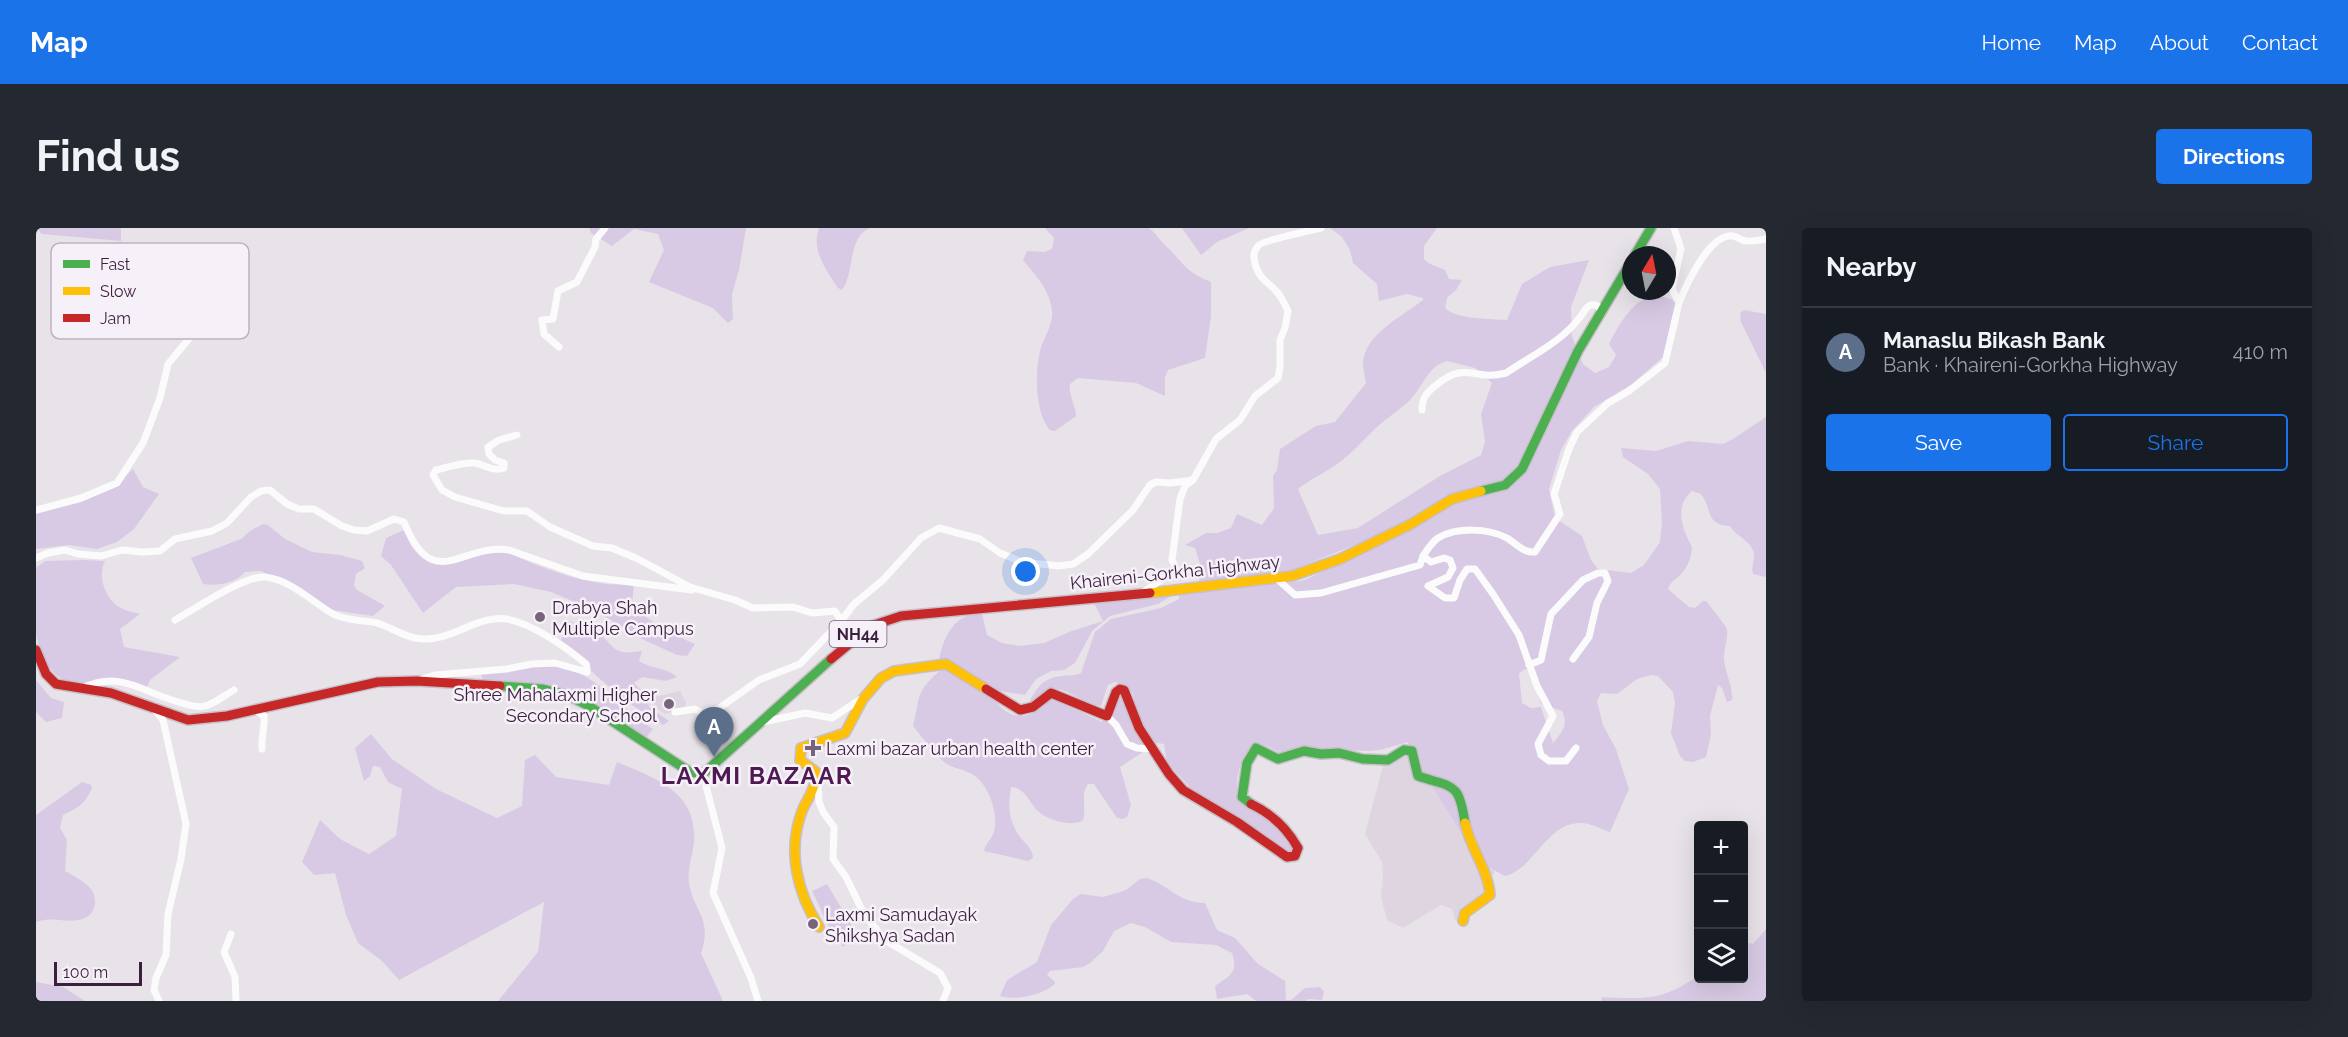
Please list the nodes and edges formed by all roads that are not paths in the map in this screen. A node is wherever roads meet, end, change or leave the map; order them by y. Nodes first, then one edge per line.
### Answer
1 (605, 228) edge
2 (1321, 228) edge
3 (1651, 228) edge
4 (1674, 228) edge
5 (1766, 239) edge
6 (1640, 246) edge
7 (1622, 277) edge
8 (1679, 303) junction
9 (1601, 312) junction
10 (189, 339) edge
11 (559, 347) dead end
12 (1422, 410) dead end
13 (517, 435) dead end
14 (1193, 480) junction
15 (36, 510) edge
16 (1423, 556) junction
17 (36, 558) edge
18 (1276, 578) junction
19 (698, 589) junction
20 (1138, 594) junction
21 (175, 620) dead end
22 (841, 621) junction
23 (859, 634) junction
24 (36, 650) edge
25 (1573, 659) dead end
26 (1529, 665) junction
27 (417, 681) junction
28 (81, 690) junction
29 (234, 690) dead end
30 (862, 699) junction
31 (152, 707) junction
32 (255, 710) junction
33 (675, 712) dead end
34 (1107, 716) junction
35 (763, 722) junction
36 (1576, 748) dead end
37 (262, 749) dead end
38 (1152, 749) junction
39 (703, 774) junction
40 (817, 778) junction
41 (1463, 921) dead end
42 (819, 927) dead end
43 (231, 934) dead end
44 (159, 1001) edge
45 (236, 1001) edge
46 (758, 1001) edge
47 (943, 1001) edge

1 - 11 street
2 - 14 street
3 - 6 main road
4 - 8 street
5 - 8 street
7 - 9 main road, Khaireni-Gorkha Highway / NH44
8 - 16 street
9 - 12 street
9 - 18 main road, Khaireni-Gorkha Highway / NH44
10 - 15 street
13 - 19 street
14 - 20 street
14 - 22 street
16 - 18 street
16 - 26 street
17 - 19 street
18 - 20 main road, Khaireni-Gorkha Highway / NH44
19 - 22 street
20 - 23 main road, Khaireni-Gorkha Highway / NH44
21 - 27 street
22 - 23 street
22 - 33 street
23 - 35 main road, Khaireni-Gorkha Highway / NH44
24 - 28 main road
25 - 26 street
26 - 36 street
27 - 32 main road
27 - 39 main road
28 - 29 street
28 - 31 main road
30 - 34 main road
30 - 35 street
30 - 40 main road
31 - 32 main road
31 - 44 street
32 - 37 street
34 - 38 street
34 - 38 main road
35 - 39 main road, Khaireni-Gorkha Highway / NH44
38 - 41 main road
39 - 46 street
40 - 42 main road
40 - 47 street
43 - 45 street

